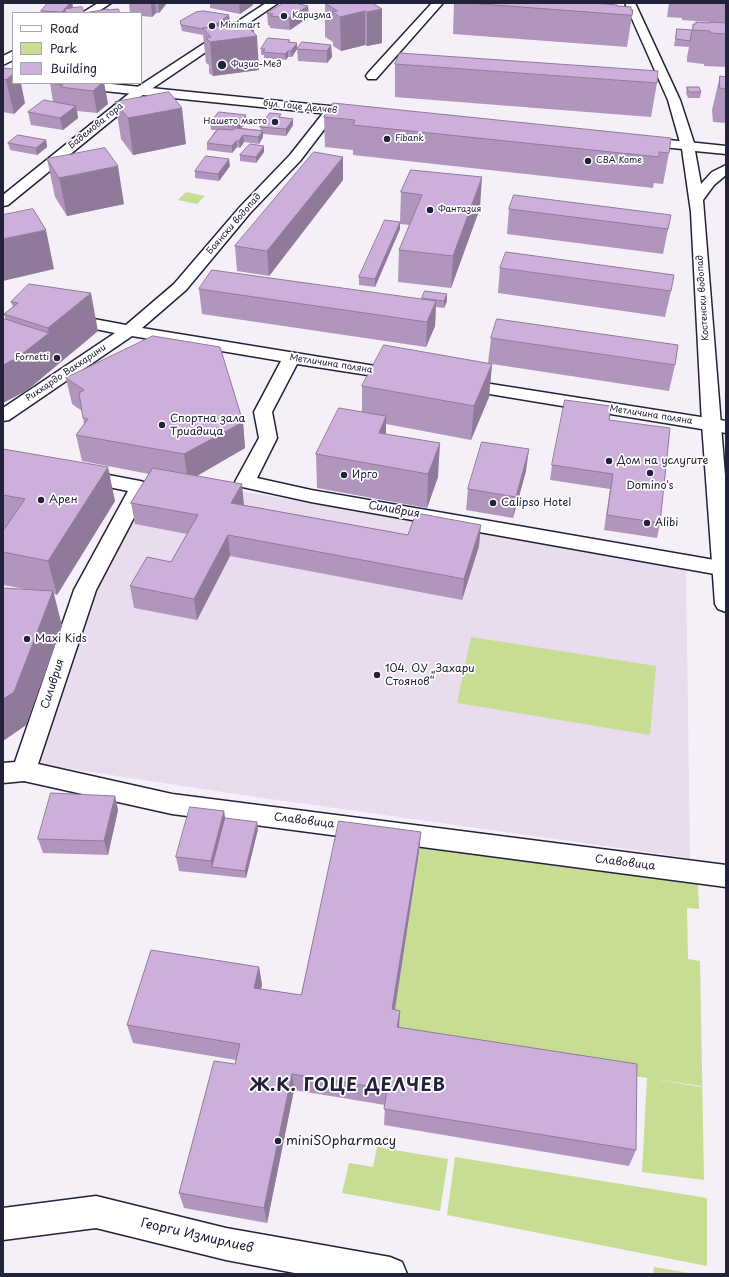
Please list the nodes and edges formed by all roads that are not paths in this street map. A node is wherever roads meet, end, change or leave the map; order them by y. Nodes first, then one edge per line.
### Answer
1 (106, 3) edge
2 (273, 3) edge
3 (438, 3) edge
4 (630, 3) edge
5 (90, 12) edge
6 (12, 56) edge
7 (3, 61) edge
8 (372, 76) dead end
9 (74, 84) edge
10 (140, 91) junction
11 (333, 110) junction
12 (373, 114) edge
13 (628, 140) edge
14 (688, 146) junction
15 (726, 150) edge
16 (726, 169) edge
17 (696, 200) junction
18 (3, 202) edge
19 (55, 316) edge
20 (129, 330) junction
21 (291, 358) junction
22 (414, 377) edge
23 (445, 382) edge
24 (3, 416) edge
25 (718, 425) edge
26 (67, 473) edge
27 (725, 569) edge
28 (726, 604) edge
29 (14, 772) edge
30 (726, 876) edge
31 (3, 1224) edge
32 (390, 1274) edge

1 - 5 street
2 - 10 street, Бадемова гора
3 - 8 street
4 - 14 street, Костенски водопад
6 - 7 street
9 - 10 street, бул. Гоце Делчев
10 - 11 street, бул. Гоце Делчев
10 - 18 street, Бадемова гора
11 - 12 street, бул. Гоце Делчев
11 - 20 street, Боянски водопад
13 - 14 street
14 - 15 street
14 - 17 street, Костенски водопад
16 - 17 street
17 - 25 street, Костенски водопад
19 - 20 street, Метличина поляна
20 - 21 street, Метличина поляна
20 - 24 street, Риккардо Ваккарини
21 - 22 street, Метличина поляна
21 - 27 street, Силиврия
23 - 25 street, Метличина поляна
25 - 27 street, Костенски водопад
26 - 29 street, Силиврия
27 - 28 street, Костенски водопад
29 - 30 street, Славовица
31 - 32 street, Георги Измирлиев

